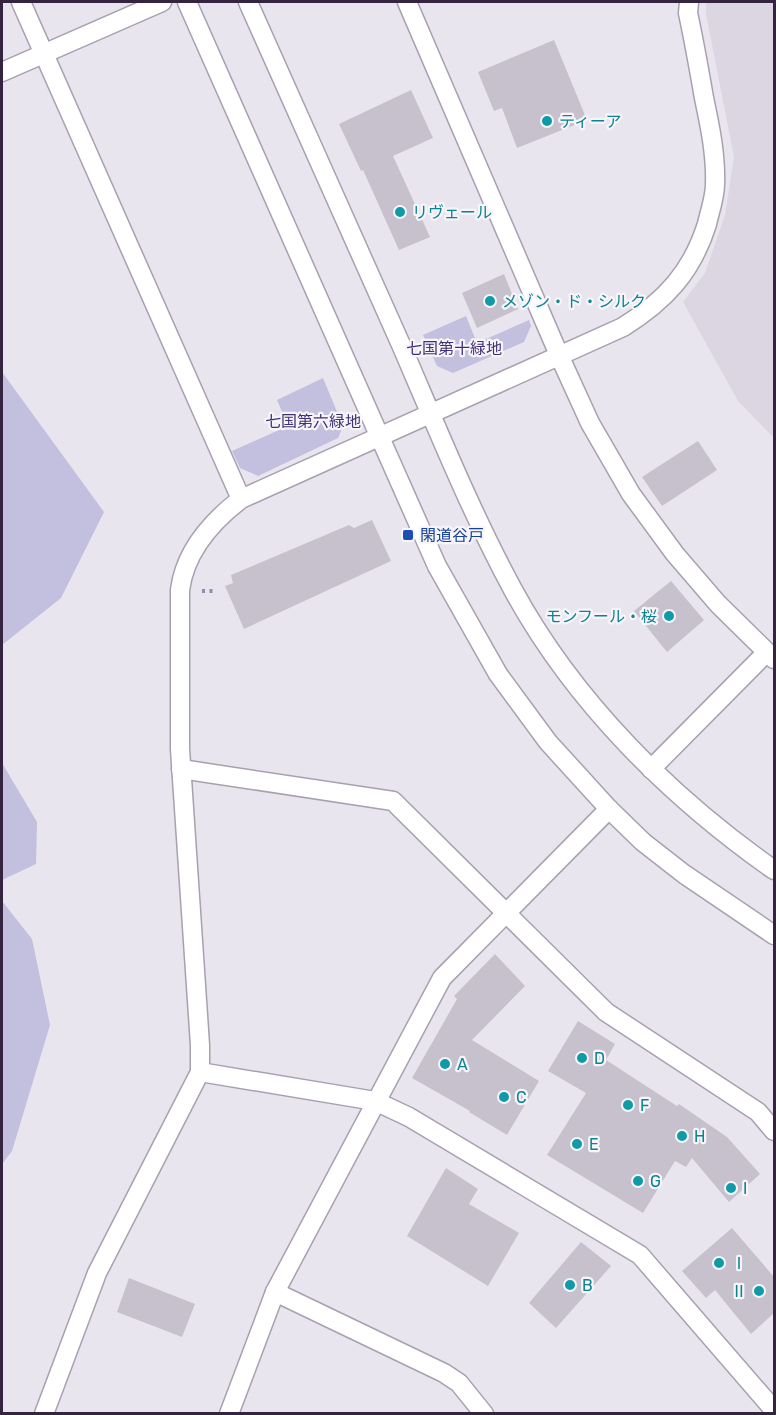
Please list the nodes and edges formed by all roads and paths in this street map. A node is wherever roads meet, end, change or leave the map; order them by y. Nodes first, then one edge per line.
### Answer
1 (21, 2) edge
2 (162, 2) edge
3 (187, 2) edge
4 (248, 2) edge
5 (407, 2) edge
6 (689, 2) edge
7 (44, 53) junction
8 (2, 72) edge
9 (559, 355) junction
10 (431, 413) junction
11 (378, 437) junction
12 (241, 499) junction
13 (770, 656) edge
14 (181, 769) junction
15 (651, 769) junction
16 (609, 809) junction
17 (774, 870) edge
18 (505, 914) junction
19 (774, 935) edge
20 (200, 1072) junction
21 (375, 1101) junction
22 (774, 1131) edge
23 (275, 1292) junction
24 (774, 1410) edge
25 (45, 1413) edge
26 (229, 1413) edge
27 (484, 1413) edge

1 - 7 street
2 - 7 street
3 - 11 street
4 - 10 street
5 - 9 street
6 - 9 street
7 - 8 street
7 - 12 street
9 - 10 street
9 - 13 street
10 - 11 street
10 - 15 street
11 - 12 street
11 - 16 street
12 - 14 street
13 - 15 street
14 - 18 street
14 - 20 street
15 - 17 street
16 - 18 street
16 - 19 street
18 - 21 street
18 - 22 street
20 - 21 street
20 - 25 street
21 - 23 street
21 - 24 street
23 - 26 street
23 - 27 street

